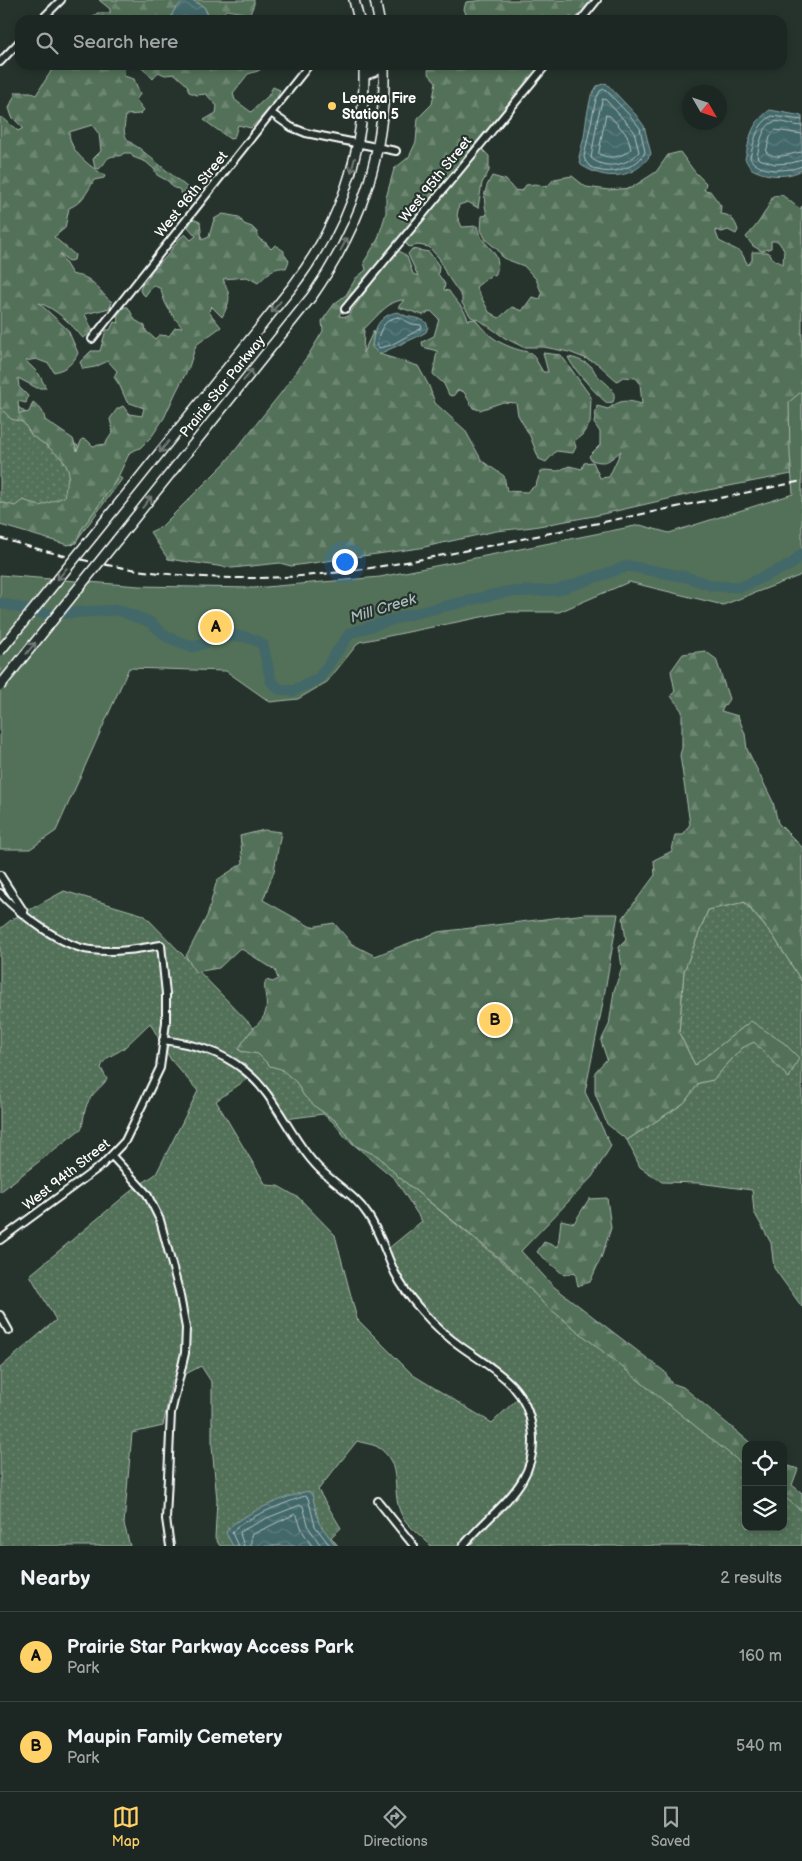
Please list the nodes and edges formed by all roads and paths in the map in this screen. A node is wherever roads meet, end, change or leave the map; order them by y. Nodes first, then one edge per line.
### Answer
1 (61, 0) edge
2 (354, 0) edge
3 (375, 0) edge
4 (597, 0) edge
5 (46, 15) edge
6 (358, 15) edge
7 (378, 15) edge
8 (585, 15) edge
9 (15, 46) edge
10 (0, 62) edge
11 (305, 70) edge
12 (364, 70) edge
13 (377, 70) edge
14 (384, 70) edge
15 (542, 70) edge
16 (364, 75) junction
17 (272, 113) junction
18 (358, 144) junction
19 (378, 148) junction
20 (396, 151) dead end
21 (345, 309) dead end
22 (92, 339) dead end
23 (0, 651) edge
24 (0, 686) edge
25 (0, 875) edge
26 (0, 893) edge
27 (29, 919) junction
28 (164, 1040) junction
29 (112, 1156) junction
30 (0, 1240) edge
31 (0, 1316) edge
32 (9, 1332) dead end
33 (378, 1501) dead end
34 (170, 1546) edge
35 (414, 1546) edge
36 (463, 1546) edge

1 - 5 street
2 - 6 main road
3 - 7 main road
4 - 8 street
9 - 10 street
11 - 17 street, West 96th Street
12 - 16 main road, Prairie Star Parkway
13 - 16 main road
14 - 19 main road, Prairie Star Parkway
15 - 21 street, West 95th Street
16 - 18 main road, Prairie Star Parkway
17 - 18 street
17 - 22 street, West 96th Street
18 - 19 street
18 -> 23 main road, Prairie Star Parkway, bridge
19 - 20 street
24 -> 19 main road, Prairie Star Parkway, bridge
25 - 27 street
26 - 27 street
27 - 28 street, West 94th Street
28 - 29 street, West 94th Street
28 - 36 street
29 - 30 street, West 94th Street
29 - 34 street
31 - 32 street
33 - 35 street

